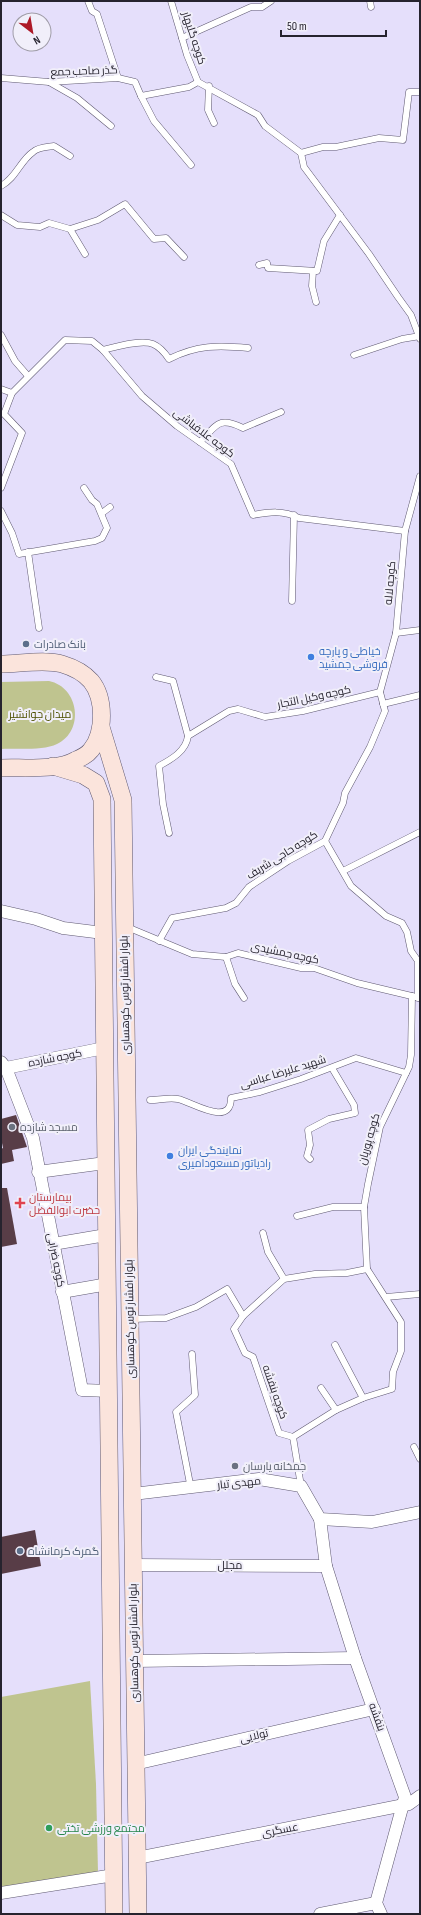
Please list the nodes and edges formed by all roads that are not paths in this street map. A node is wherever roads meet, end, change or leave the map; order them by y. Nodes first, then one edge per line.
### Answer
1 (88, 1) edge
2 (171, 1) edge
3 (271, 1) edge
4 (261, 4) edge
5 (182, 38) junction
6 (1, 78) edge
7 (118, 78) junction
8 (49, 82) junction
9 (198, 82) junction
10 (209, 86) junction
11 (420, 92) edge
12 (141, 96) junction
13 (214, 123) dead end
14 (112, 126) dead end
15 (301, 153) junction
16 (70, 156) dead end
17 (191, 165) dead end
18 (1, 186) edge
19 (1, 215) edge
20 (340, 215) junction
21 (70, 229) junction
22 (85, 254) dead end
23 (184, 257) dead end
24 (259, 265) dead end
25 (313, 271) junction
26 (316, 302) dead end
27 (1, 335) edge
28 (420, 337) edge
29 (248, 348) dead end
30 (103, 350) junction
31 (354, 356) dead end
32 (28, 376) junction
33 (1, 389) edge
34 (12, 393) junction
35 (281, 412) dead end
36 (200, 442) junction
37 (420, 476) edge
38 (1, 488) edge
39 (84, 488) dead end
40 (110, 508) dead end
41 (1, 511) edge
42 (102, 513) junction
43 (294, 515) junction
44 (405, 531) junction
45 (28, 552) junction
46 (292, 601) dead end
47 (40, 628) dead end
48 (420, 630) edge
49 (396, 633) junction
50 (1, 664) edge
51 (156, 677) dead end
52 (380, 692) junction
53 (420, 695) edge
54 (383, 704) junction
55 (101, 727) junction
56 (188, 736) junction
57 (53, 766) junction
58 (1, 768) edge
59 (420, 832) edge
60 (169, 833) dead end
61 (325, 841) junction
62 (343, 871) junction
63 (1, 912) edge
64 (124, 926) junction
65 (103, 933) junction
66 (159, 941) junction
67 (226, 957) junction
68 (244, 998) dead end
69 (417, 998) edge
70 (104, 1048) junction
71 (3, 1065) edge
72 (332, 1068) junction
73 (406, 1074) junction
74 (150, 1100) dead end
75 (310, 1159) dead end
76 (105, 1163) junction
77 (38, 1172) junction
78 (364, 1207) junction
79 (298, 1216) dead end
80 (263, 1233) dead end
81 (106, 1235) junction
82 (53, 1244) junction
83 (367, 1269) junction
84 (284, 1279) junction
85 (108, 1284) junction
86 (62, 1292) junction
87 (420, 1294) edge
88 (386, 1297) junction
89 (243, 1316) junction
90 (130, 1319) junction
91 (335, 1345) dead end
92 (192, 1354) dead end
93 (320, 1388) dead end
94 (110, 1391) junction
95 (363, 1398) junction
96 (336, 1410) junction
97 (293, 1437) junction
98 (414, 1448) dead end
99 (420, 1459) edge
100 (302, 1486) junction
101 (191, 1489) junction
102 (133, 1494) junction
103 (420, 1512) edge
104 (320, 1519) junction
105 (133, 1565) junction
106 (326, 1566) junction
107 (356, 1658) junction
108 (135, 1661) junction
109 (374, 1709) junction
110 (135, 1764) junction
111 (420, 1796) edge
112 (403, 1805) junction
113 (137, 1858) junction
114 (114, 1875) junction
115 (1, 1894) edge
116 (378, 1909) edge
117 (114, 1914) edge
118 (138, 1914) edge
119 (320, 1914) edge

1 - 7 lane
2 - 5 lane, کوچه گلبهار
3 - 4 lane
4 - 5 lane
5 - 9 lane, کوچه گلبهار
6 - 8 lane, گذر صاحب جمع
7 - 8 lane, گذر صاحب جمع
7 - 12 lane, گذر صاحب جمع
8 - 14 lane
9 - 10 lane
9 - 12 lane
10 - 13 lane
10 - 15 lane
11 - 15 lane
12 - 17 lane
15 - 20 lane
16 - 18 lane
19 - 21 lane
20 - 25 lane
20 - 28 lane
21 - 22 lane
21 - 23 lane
24 - 25 lane
25 - 26 lane
27 - 32 lane
28 - 31 lane
29 - 30 lane
30 - 32 lane, کوچه علافباشی
30 - 36 lane, کوچه علافباشی
32 - 34 lane, کوچه علافباشی
33 - 34 lane
34 - 38 lane
35 - 36 lane
36 - 43 lane, کوچه علافباشی
37 - 44 lane, کوچه لاله
39 - 42 lane
40 - 42 lane
41 - 45 lane
42 - 45 lane
43 - 44 lane, کوچه علافباشی
43 - 46 lane
44 - 49 lane, کوچه لاله
45 - 47 lane
48 - 49 lane
49 - 52 lane, کوچه لاله
50 - 55 main road
51 - 56 lane
52 - 54 lane, کوچه حاجی شریف
52 - 56 lane, کوچه وکیل التجار
53 - 54 lane
54 - 61 lane, کوچه حاجی شریف
55 - 57 main road
55 - 64 main road, بلوار افشار توس کوهساری
56 - 60 lane
57 - 58 main road
57 - 65 main road, بلوار افشار توس کوهساری
59 - 62 lane
61 - 62 lane, کوچه پوریان
61 - 66 lane, کوچه حاجی شریف
62 - 69 lane, کوچه پوریان
63 - 65 street
64 - 66 lane, کوچه جمشیدی
64 - 90 main road, بلوار افشار توس کوهساری
65 - 70 main road, بلوار افشار توس کوهساری
66 - 67 lane, کوچه جمشیدی
67 - 68 lane
67 - 69 lane, کوچه جمشیدی
69 - 73 lane, کوچه پوریان
70 - 71 street, کوچه شازده
70 - 76 main road, بلوار افشار توس کوهساری
71 - 77 street, کوچه ضرابی
72 - 73 lane, شهید علیرضا عباسی
72 - 74 lane, شهید علیرضا عباسی
72 - 75 lane
73 - 78 lane, کوچه پوریان
76 - 77 street
76 - 81 main road, بلوار افشار توس کوهساری
77 - 82 street, کوچه ضرابی
78 - 79 lane
78 - 83 lane, کوچه پوریان
80 - 84 lane
81 - 82 street
81 - 85 main road, بلوار افشار توس کوهساری
82 - 86 street, کوچه ضرابی
83 - 84 lane
83 - 88 lane
84 - 89 lane
85 - 86 street
85 - 94 main road, بلوار افشار توس کوهساری
86 - 94 street, کوچه ضرابی
87 - 88 lane
88 - 95 lane
89 - 90 lane
89 - 97 lane, کوچه بنفشه
90 - 102 main road, بلوار افشار توس کوهساری
91 - 95 lane
92 - 101 lane
93 - 96 lane
94 - 114 main road, بلوار افشار توس کوهساری
95 - 96 lane
96 - 97 lane
97 - 100 lane
98 - 99 lane
100 - 101 street, مهدی تبار
100 - 104 street
101 - 102 street, مهدی تبار
102 - 105 main road, بلوار افشار توس کوهساری
103 - 104 street
104 - 106 street, بنفشه
105 - 106 street, مجلل
105 - 108 main road, بلوار افشار توس کوهساری
106 - 107 street, بنفشه
107 - 108 street
107 - 109 street, بنفشه
108 - 110 main road, بلوار افشار توس کوهساری
109 - 110 street, تولایی
109 - 112 street, بنفشه
110 - 113 main road, بلوار افشار توس کوهساری
111 - 112 street, عسگری
112 - 113 street, عسگری
112 - 116 street, بنفشه
113 - 118 main road, بلوار افشار توس کوهساری
114 - 115 street
114 - 117 main road, بلوار افشار توس کوهساری
116 - 119 street

